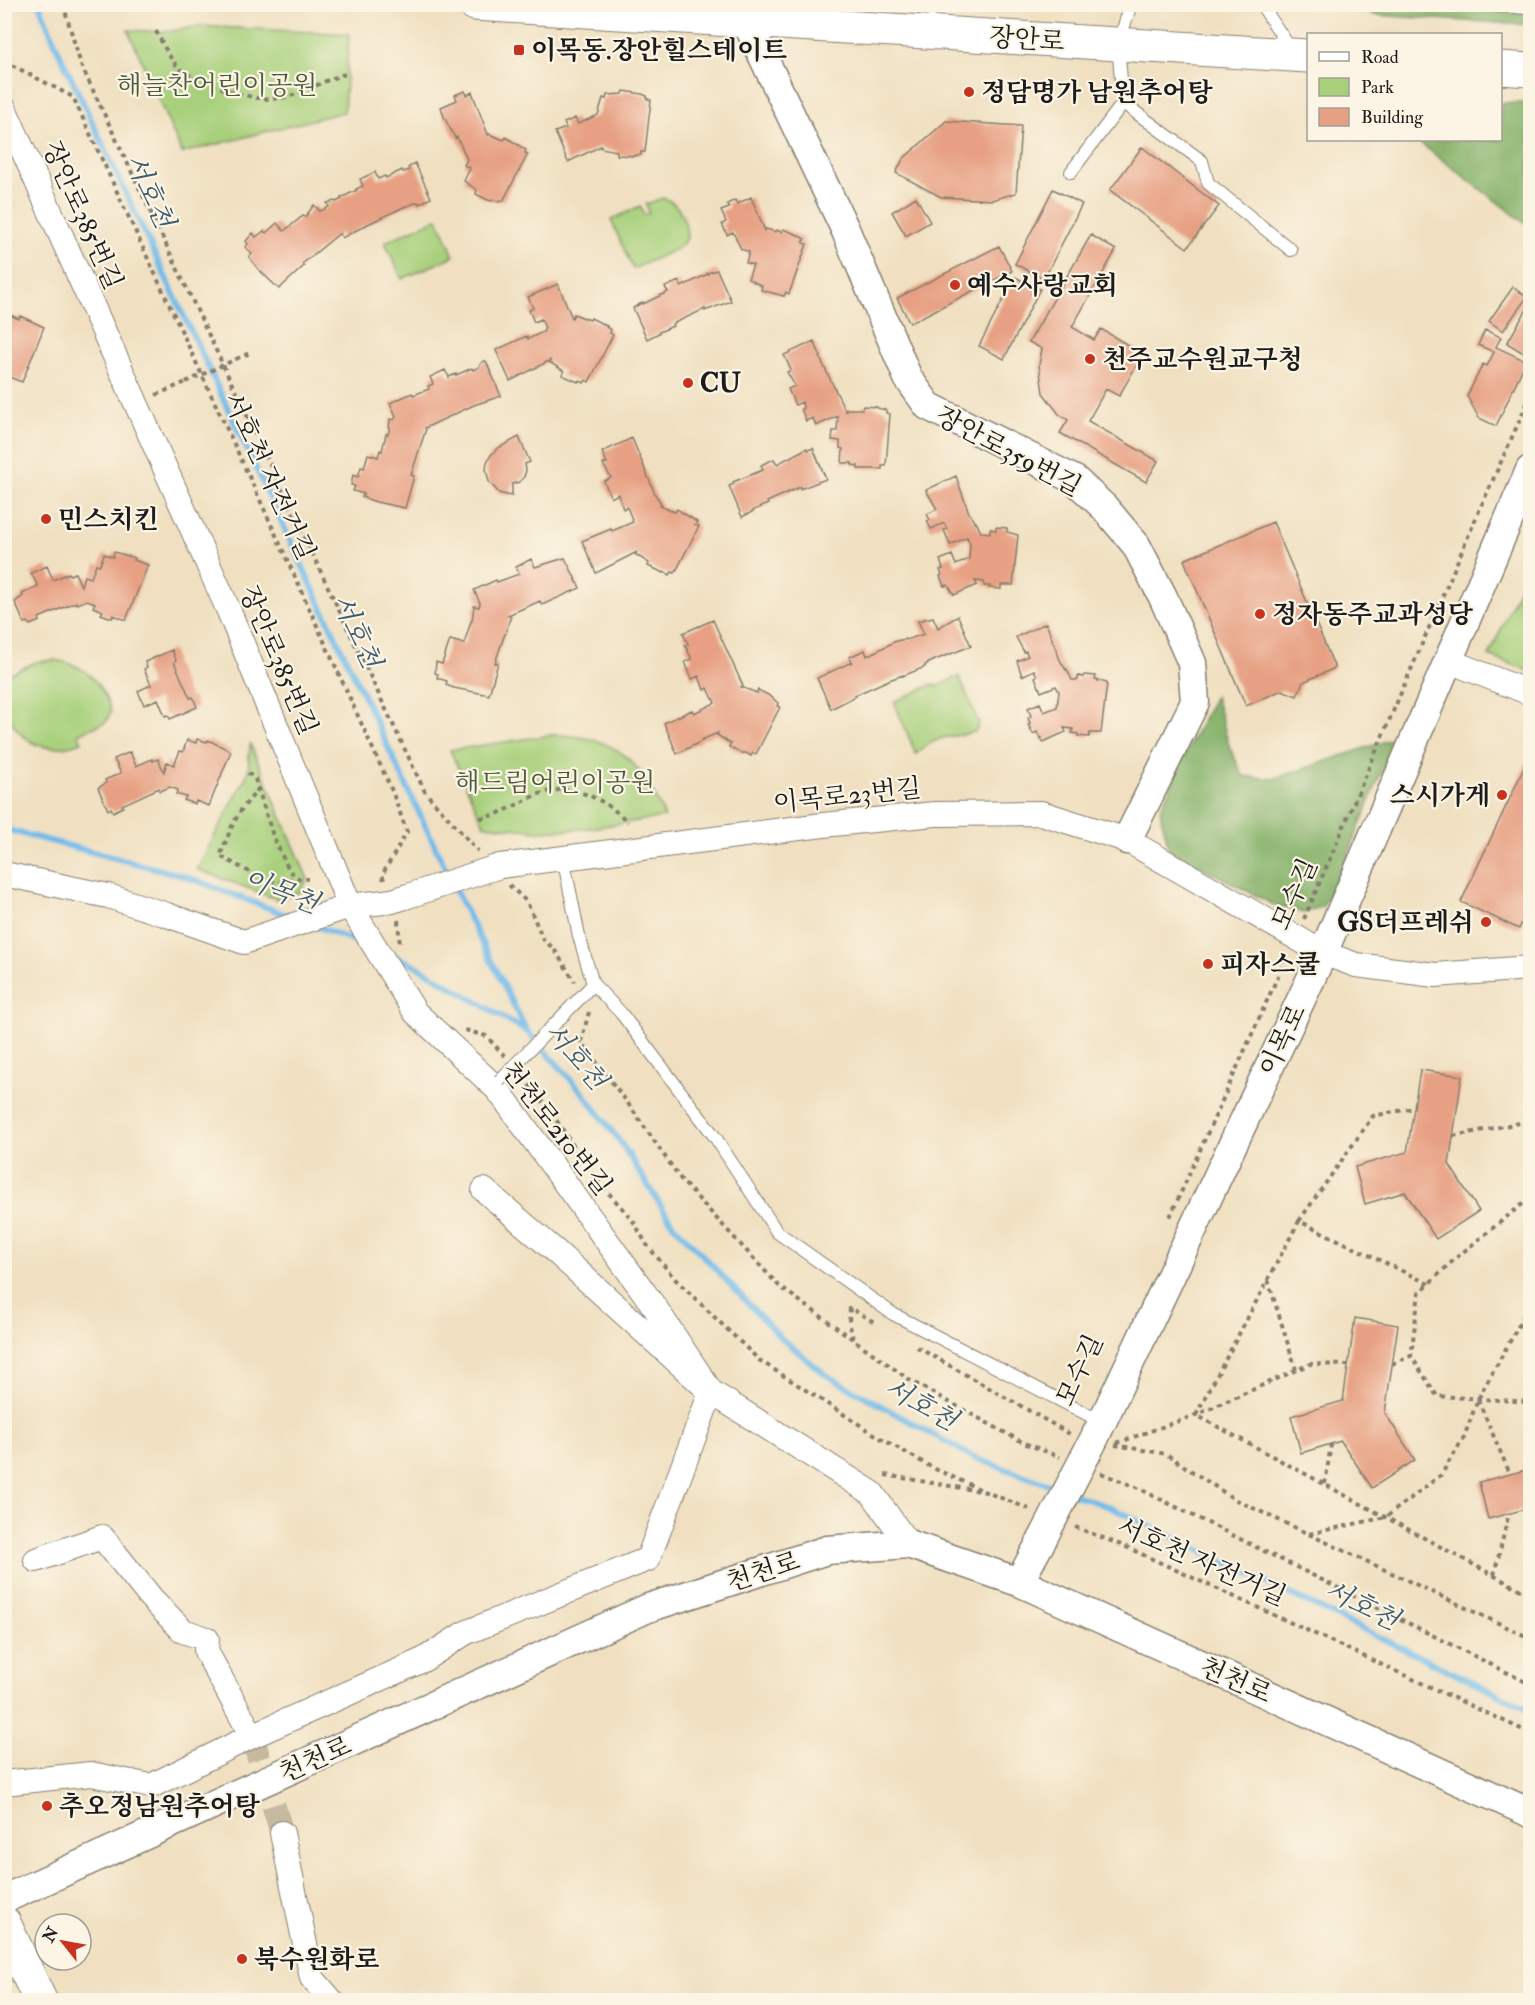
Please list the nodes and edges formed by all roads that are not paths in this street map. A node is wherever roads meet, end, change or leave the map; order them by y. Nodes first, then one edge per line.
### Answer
1 (475, 4) edge
2 (1131, 4) edge
3 (1261, 4) edge
4 (1468, 4) edge
5 (1530, 8) edge
6 (742, 13) edge
7 (1118, 45) junction
8 (1301, 56) edge
9 (1502, 68) edge
10 (1530, 70) edge
11 (1123, 103) junction
12 (4, 108) edge
13 (1071, 172) dead end
14 (1291, 250) dead end
15 (1530, 470) edge
16 (1449, 661) junction
17 (1530, 693) edge
18 (1127, 840) junction
19 (563, 857) junction
20 (4, 874) edge
21 (350, 906) junction
22 (1323, 953) junction
23 (1530, 968) edge
24 (593, 984) junction
25 (496, 1084) junction
26 (484, 1190) dead end
27 (711, 1392) junction
28 (1090, 1428) junction
29 (908, 1544) junction
30 (36, 1560) dead end
31 (1019, 1582) junction
32 (252, 1736) junction
33 (4, 1783) edge
34 (1530, 1813) edge
35 (282, 1833) tunnel mouth
36 (4, 1899) edge
37 (4, 1923) edge
38 (40, 2001) edge
39 (331, 2001) edge

1 - 6 main road, 장안로
2 - 7 lane
3 - 8 lane
4 - 5 lane
6 - 7 main road, 장안로
6 - 18 street, 장안로359번길
7 - 8 main road, 장안로
7 - 11 lane
9 - 10 main road
11 - 13 lane
11 - 14 lane
12 - 21 street, 장안로385번길
15 - 16 street, 이목로
16 - 17 street
16 - 22 street, 이목로
18 - 19 street, 이목로23번길
18 - 22 street, 이목로23번길
19 - 21 street, 이목로23번길, bridge
19 - 24 lane
20 - 21 street
21 - 25 street, 천천로210번길
22 - 23 street, 이목로23번길
22 - 28 street, 이목로
24 - 25 lane, bridge
24 - 28 lane
25 - 27 street, 천천로210번길
26 - 27 street, 천천로210번길
27 - 29 street, 천천로210번길
27 - 32 street
28 - 31 street, 이목로, bridge
29 - 31 street, 천천로
29 - 36 street, 천천로
30 - 32 street
31 - 34 street, 천천로
32 - 33 street
35 - 39 street
37 - 38 main road

